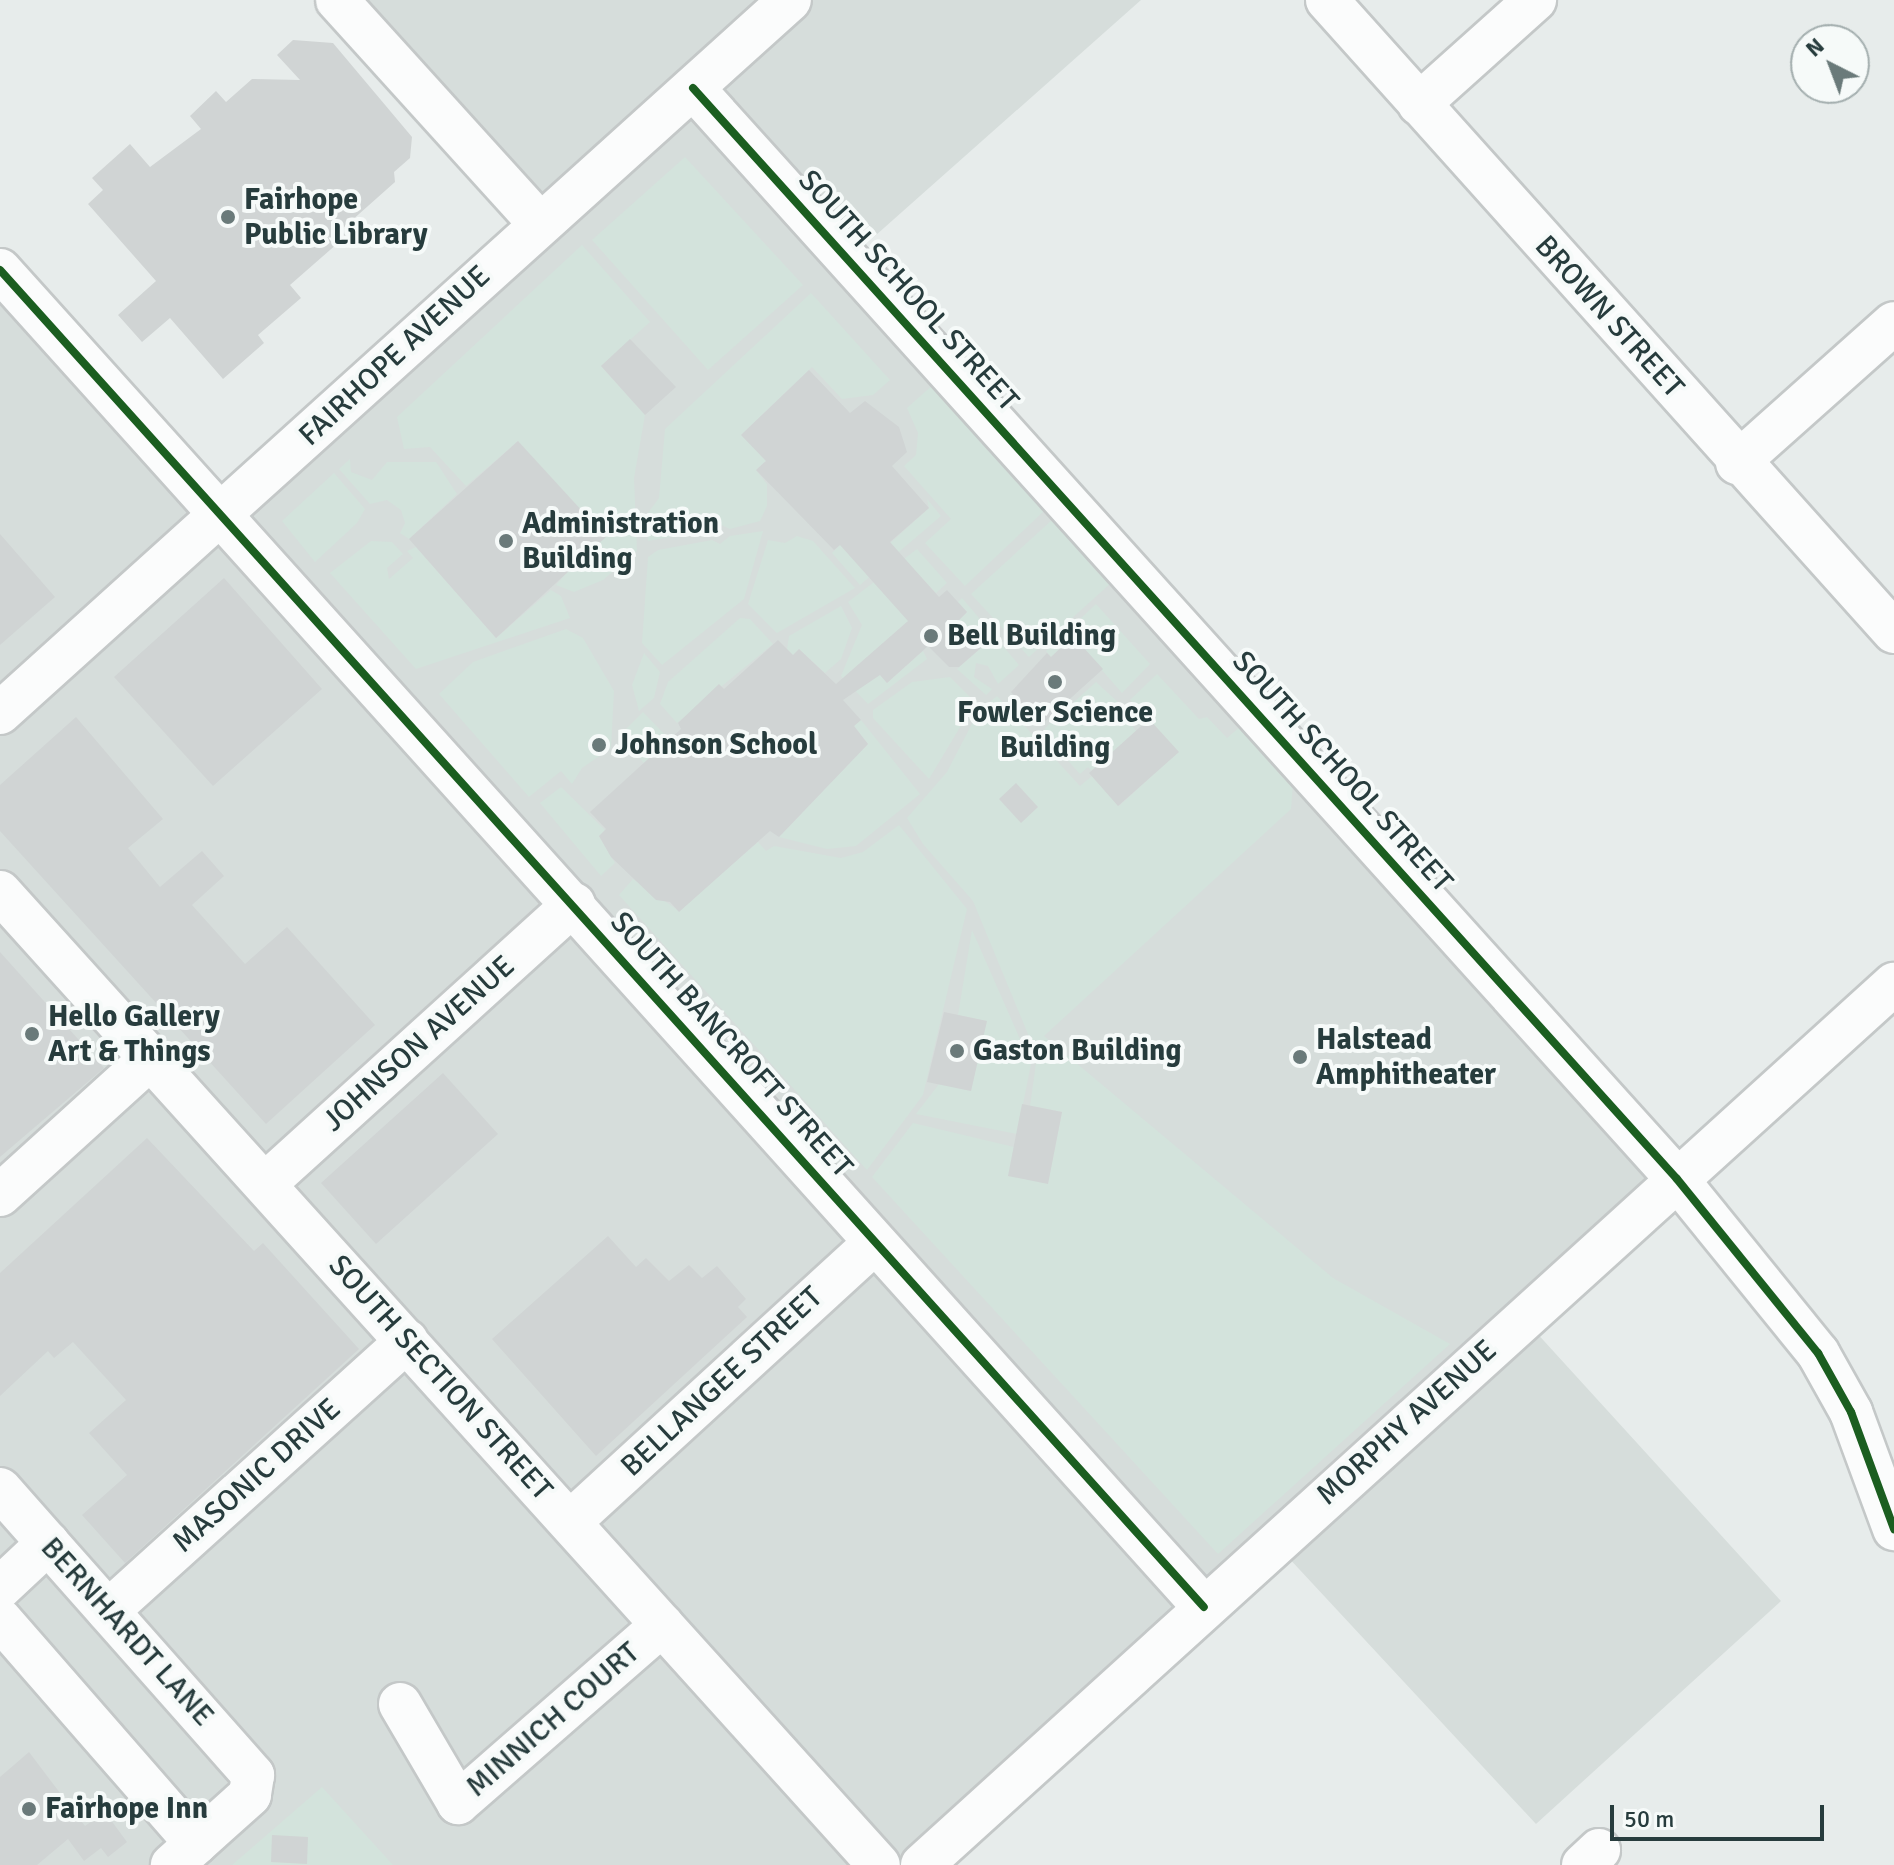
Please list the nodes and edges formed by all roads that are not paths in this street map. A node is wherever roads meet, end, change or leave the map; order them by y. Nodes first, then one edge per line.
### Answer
1 (337, 0) edge
2 (790, 0) edge
3 (1327, 0) edge
4 (1535, 0) edge
5 (693, 88) junction
6 (1419, 104) junction
7 (539, 223) junction
8 (0, 270) edge
9 (1894, 323) edge
10 (1737, 463) junction
11 (221, 515) junction
12 (1894, 632) edge
13 (0, 713) edge
14 (0, 892) edge
15 (574, 904) junction
16 (1894, 984) edge
17 (150, 1059) junction
18 (1677, 1179) junction
19 (265, 1184) junction
20 (0, 1195) edge
21 (875, 1243) junction
22 (407, 1341) junction
23 (0, 1489) edge
24 (570, 1522) junction
25 (1894, 1529) edge
26 (48, 1543) junction
27 (0, 1588) edge
28 (1204, 1607) junction
29 (108, 1611) junction
30 (0, 1619) edge
31 (662, 1625) junction
32 (400, 1704) dead end
33 (184, 1854) edge
34 (879, 1865) edge
35 (922, 1865) edge

1 - 7 street
2 - 5 street, FAIRHOPE AVENUE
3 - 6 street, BROWN STREET
4 - 6 street
5 - 7 street, FAIRHOPE AVENUE
5 - 18 street, SOUTH SCHOOL STREET
6 - 10 street, BROWN STREET
7 - 11 street, FAIRHOPE AVENUE
8 - 11 street, SOUTH BANCROFT STREET
9 - 10 street
10 - 12 street, BROWN STREET
11 - 13 street, FAIRHOPE AVENUE
11 - 15 street, SOUTH BANCROFT STREET
14 - 17 street, SOUTH SECTION STREET
15 - 19 street, JOHNSON AVENUE
15 - 21 street, SOUTH BANCROFT STREET
16 - 18 street, MORPHY AVENUE
17 - 19 street, SOUTH SECTION STREET
17 - 20 street
18 - 25 street, SOUTH SCHOOL STREET
18 - 28 street, MORPHY AVENUE
19 - 22 street, SOUTH SECTION STREET
21 - 24 street, BELLANGEE STREET
21 - 28 street, SOUTH BANCROFT STREET
22 - 24 street, SOUTH SECTION STREET
22 - 29 street, MASONIC DRIVE
23 - 26 street, BERNHARDT LANE
24 - 31 street, SOUTH SECTION STREET
26 - 27 street
26 - 29 street, BERNHARDT LANE
28 - 35 street, MORPHY AVENUE
29 - 33 street, BERNHARDT LANE
30 - 33 street
31 - 32 street, MINNICH COURT
31 - 34 street, SOUTH SECTION STREET

